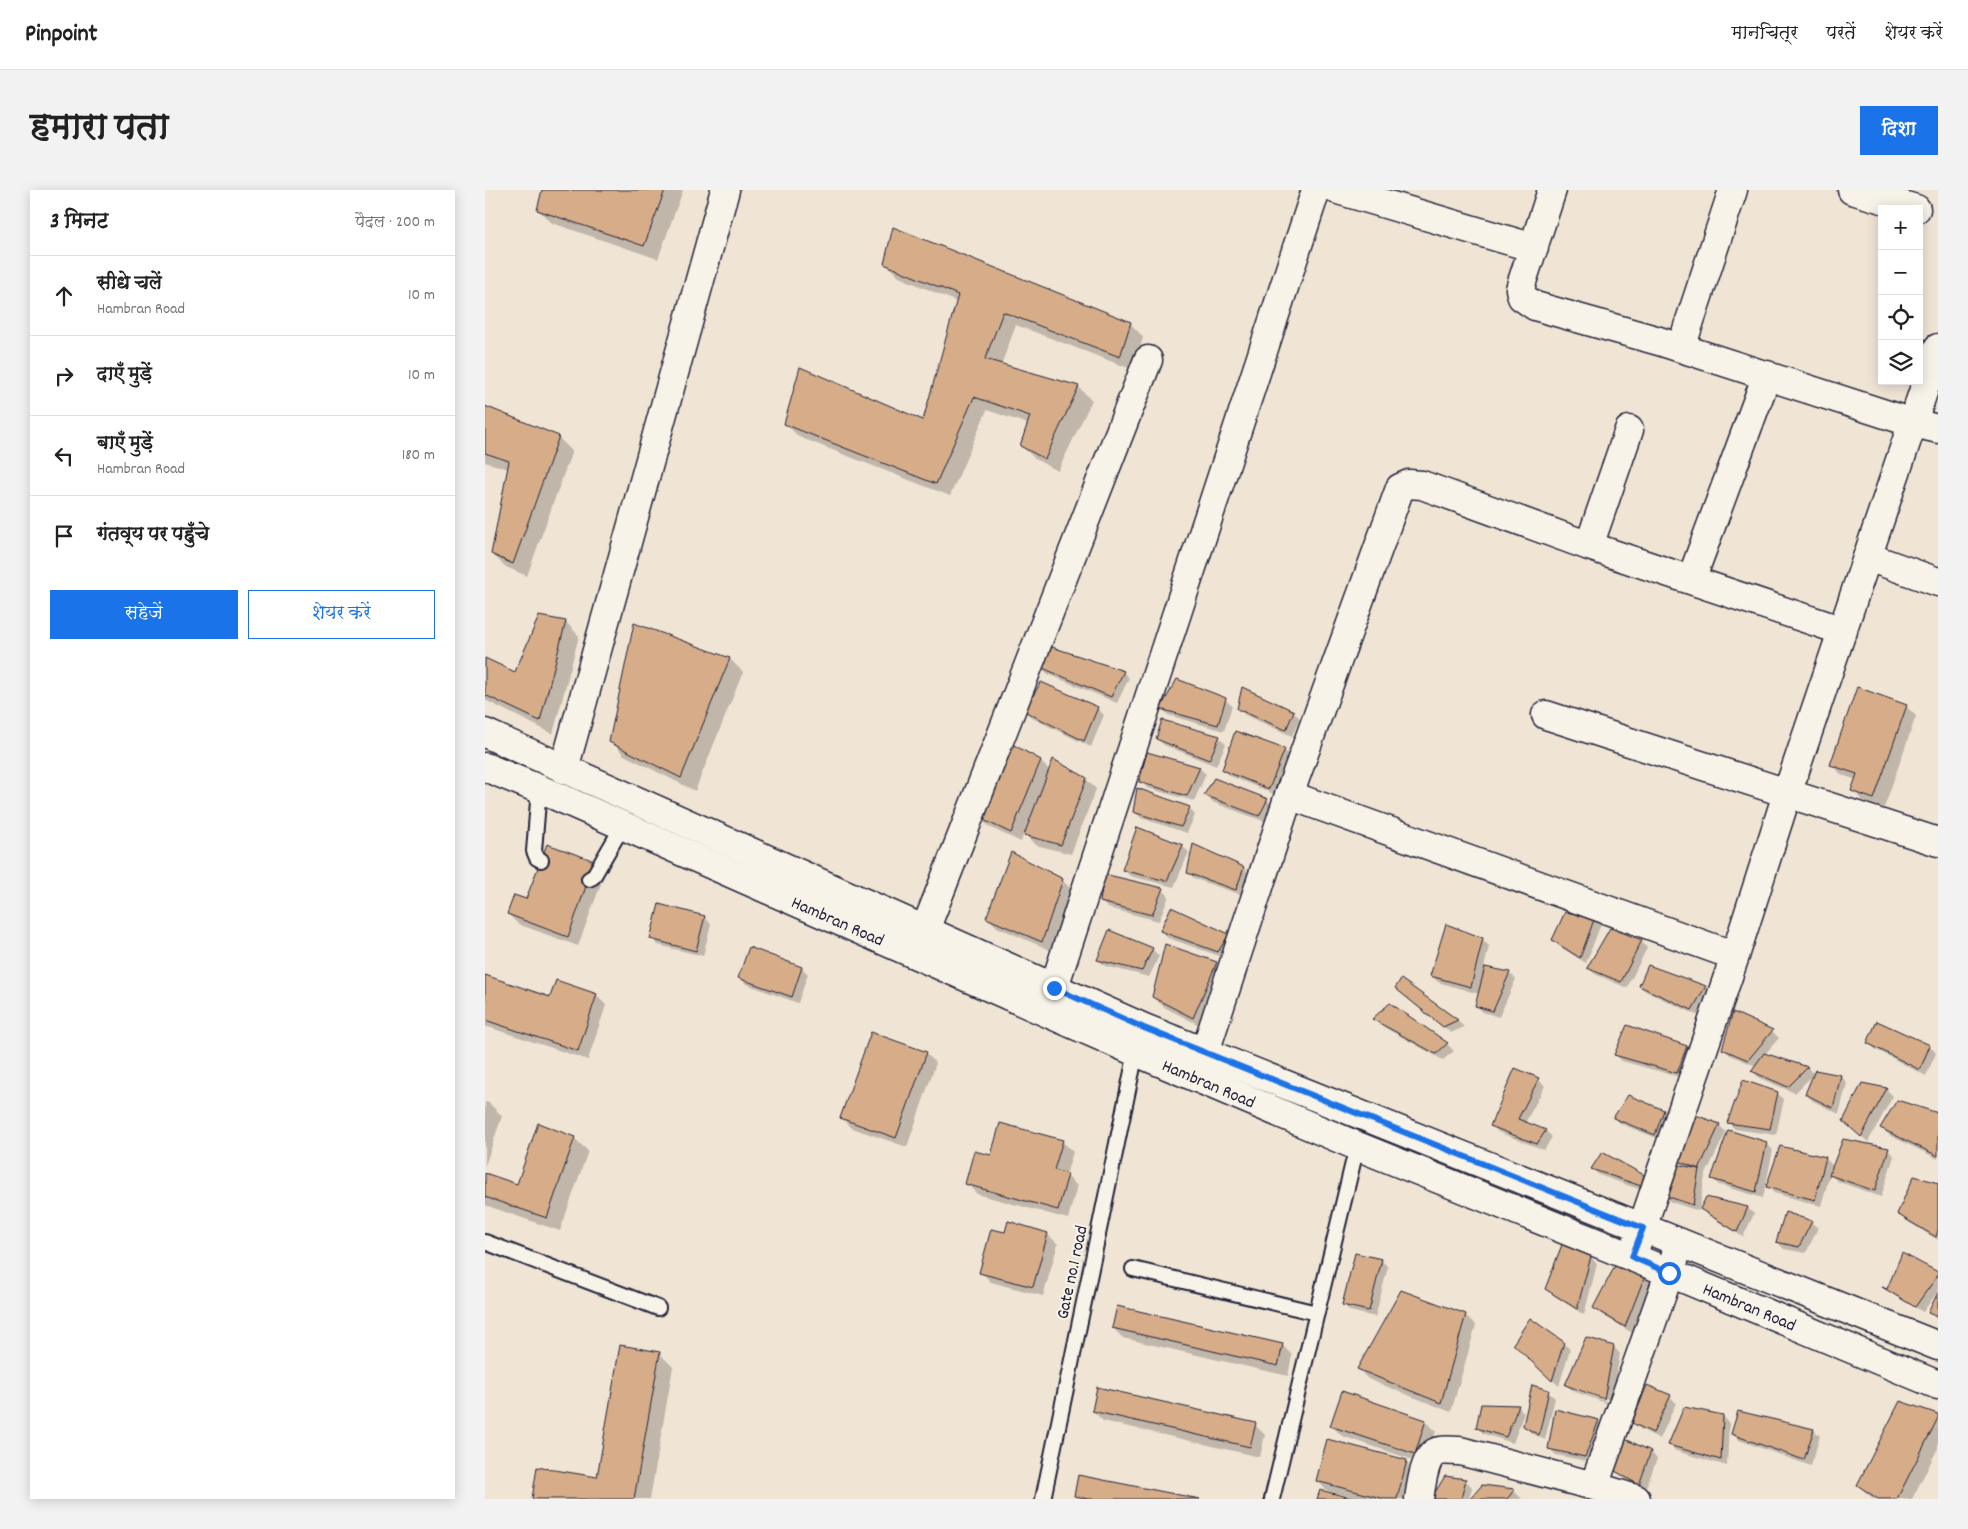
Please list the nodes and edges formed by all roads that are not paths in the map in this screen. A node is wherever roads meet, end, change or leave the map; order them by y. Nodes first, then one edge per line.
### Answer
1 (725, 190) edge
2 (1316, 190) edge
3 (1338, 190) edge
4 (1552, 190) edge
5 (1733, 190) edge
6 (1852, 190) edge
7 (1903, 205) edge
8 (1923, 211) edge
9 (1938, 215) edge
10 (1534, 248) junction
11 (1681, 348) junction
12 (1938, 348) edge
13 (1148, 360) dead end
14 (1767, 375) junction
15 (1925, 426) edge
16 (1629, 430) dead end
17 (1589, 546) junction
18 (1868, 557) junction
19 (1691, 580) junction
20 (1938, 582) edge
21 (1843, 631) junction
22 (1546, 714) dead end
23 (485, 733) edge
24 (485, 767) edge
25 (564, 769) junction
26 (539, 789) junction
27 (1787, 794) junction
28 (1289, 795) junction
29 (637, 802) junction
30 (623, 825) junction
31 (1938, 842) edge
32 (541, 860) dead end
33 (589, 879) dead end
34 (925, 930) junction
35 (1735, 956) junction
36 (1054, 988) junction
37 (1136, 1052) junction
38 (1205, 1052) junction
39 (1357, 1146) junction
40 (1643, 1228) junction
41 (485, 1242) edge
42 (1680, 1243) junction
43 (1632, 1257) junction
44 (1133, 1269) dead end
45 (1669, 1273) junction
46 (658, 1308) dead end
47 (1317, 1314) junction
48 (1938, 1346) edge
49 (1938, 1385) edge
50 (1594, 1486) junction
51 (1043, 1499) edge
52 (1272, 1499) edge
53 (1419, 1499) edge
54 (1636, 1499) edge

1 - 25 street
2 - 36 street
3 - 10 street
4 - 10 street
5 - 11 street
6 - 7 street
8 - 9 street
10 - 11 street
11 - 14 street
12 - 15 street
13 - 34 street
14 - 15 street
14 - 19 street
15 - 18 street
16 - 17 street
17 - 19 street
17 - 28 street
18 - 20 street
18 - 21 street
19 - 21 street
21 - 27 street
22 - 27 street
23 - 25 street, Hambran Road
24 - 26 street, Hambran Road
25 - 29 street, Hambran Road
26 - 30 street, Hambran Road
26 - 32 lane
27 - 31 street
27 - 35 street
28 - 35 street
28 - 38 street
29 - 30 lane
29 - 34 street, Hambran Road
30 - 33 lane
30 - 37 street, Hambran Road
34 - 36 street, Hambran Road
35 - 40 street
36 - 38 street, Hambran Road
37 - 39 street, Hambran Road
37 - 51 lane, Gate no.1 road
38 - 40 street, Hambran Road
39 - 43 street, Hambran Road
39 - 47 lane
40 - 42 street, Hambran Road
40 - 43 street
41 - 46 lane
42 - 45 street
42 - 48 street, Hambran Road
43 - 45 street, Hambran Road
44 - 47 lane
45 - 49 street, Hambran Road
45 - 50 street
47 - 52 lane
50 - 53 street
50 - 54 street

